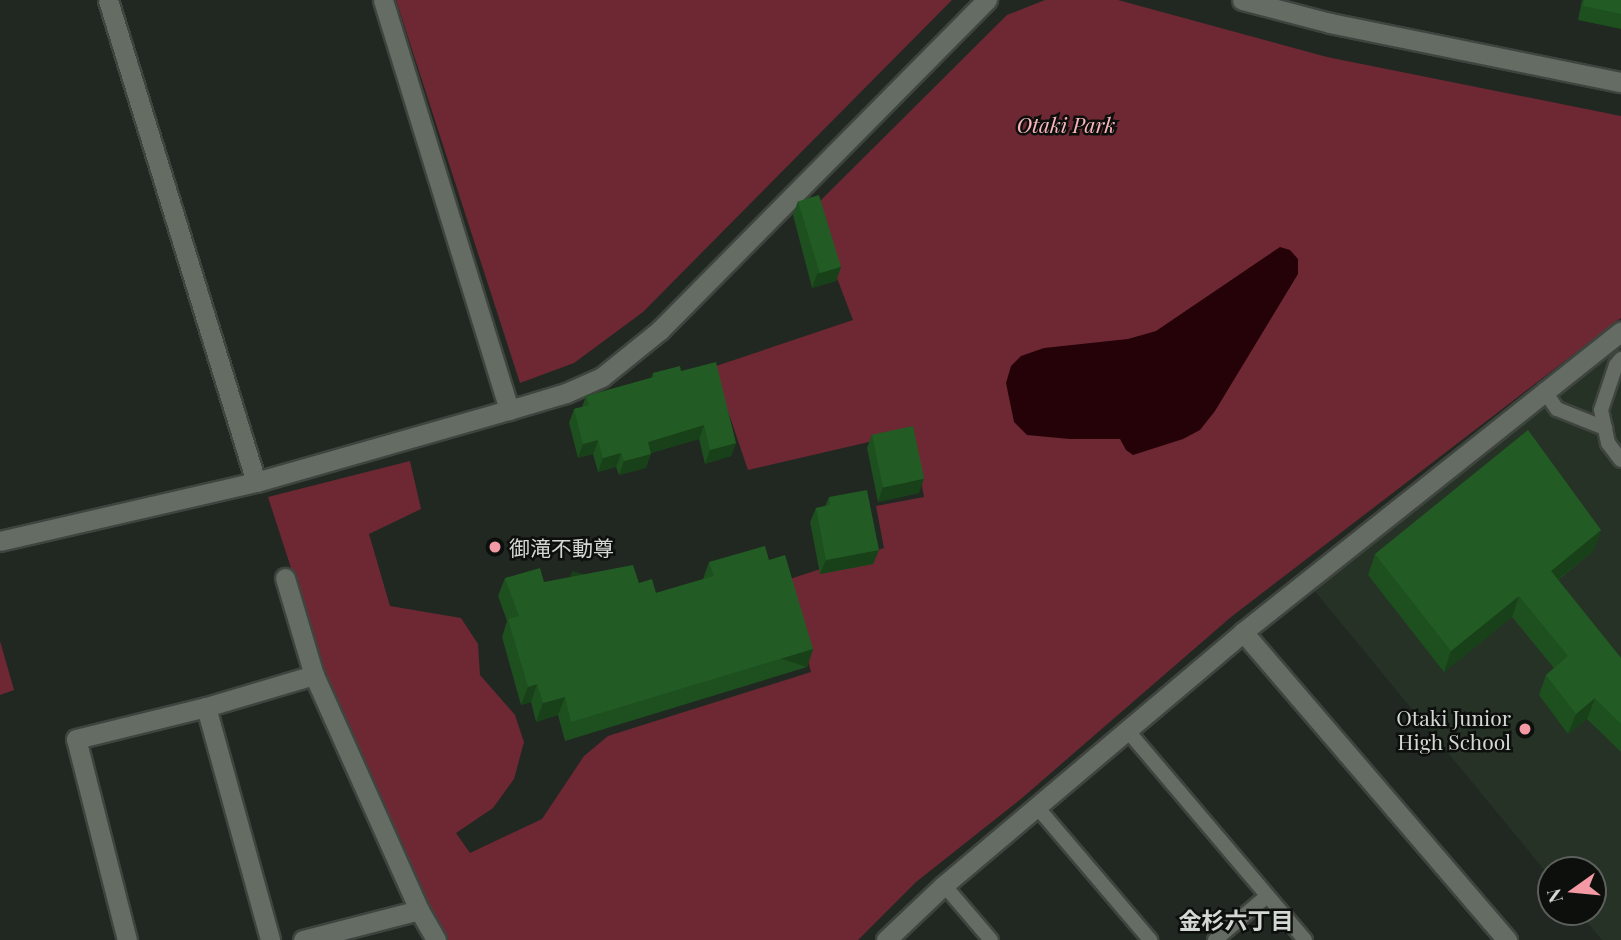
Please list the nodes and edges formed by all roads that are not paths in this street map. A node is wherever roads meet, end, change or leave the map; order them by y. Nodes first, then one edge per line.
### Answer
1 (108, 0) edge
2 (383, 0) edge
3 (987, 0) edge
4 (1242, 0) edge
5 (1621, 82) edge
6 (1621, 331) edge
7 (1621, 359) edge
8 (1544, 390) junction
9 (509, 410) junction
10 (1605, 428) junction
11 (1621, 460) edge
12 (256, 482) junction
13 (0, 541) edge
14 (285, 578) dead end
15 (1243, 632) junction
16 (314, 674) junction
17 (206, 707) junction
18 (1127, 730) junction
19 (1037, 807) junction
20 (944, 885) junction
21 (1267, 896) junction
22 (419, 910) junction
23 (888, 939) edge
24 (127, 940) edge
25 (270, 940) edge
26 (303, 940) edge
27 (436, 940) edge
28 (990, 940) edge
29 (1150, 940) edge
30 (1215, 940) edge
31 (1305, 940) edge
32 (1507, 940) edge

1 - 12 street
2 - 9 street
3 - 9 street
4 - 5 street
6 - 8 street
7 - 10 lane
8 - 10 lane
8 - 15 street
9 - 12 street
10 - 11 lane
12 - 13 street
14 - 16 street
15 - 18 street
15 - 32 street
16 - 17 street
16 - 22 street
17 - 24 street
17 - 25 street
18 - 19 street
18 - 21 lane
19 - 20 street
19 - 29 lane
20 - 23 street
20 - 28 lane
21 - 30 lane
21 - 31 lane
22 - 26 street
22 - 27 street

